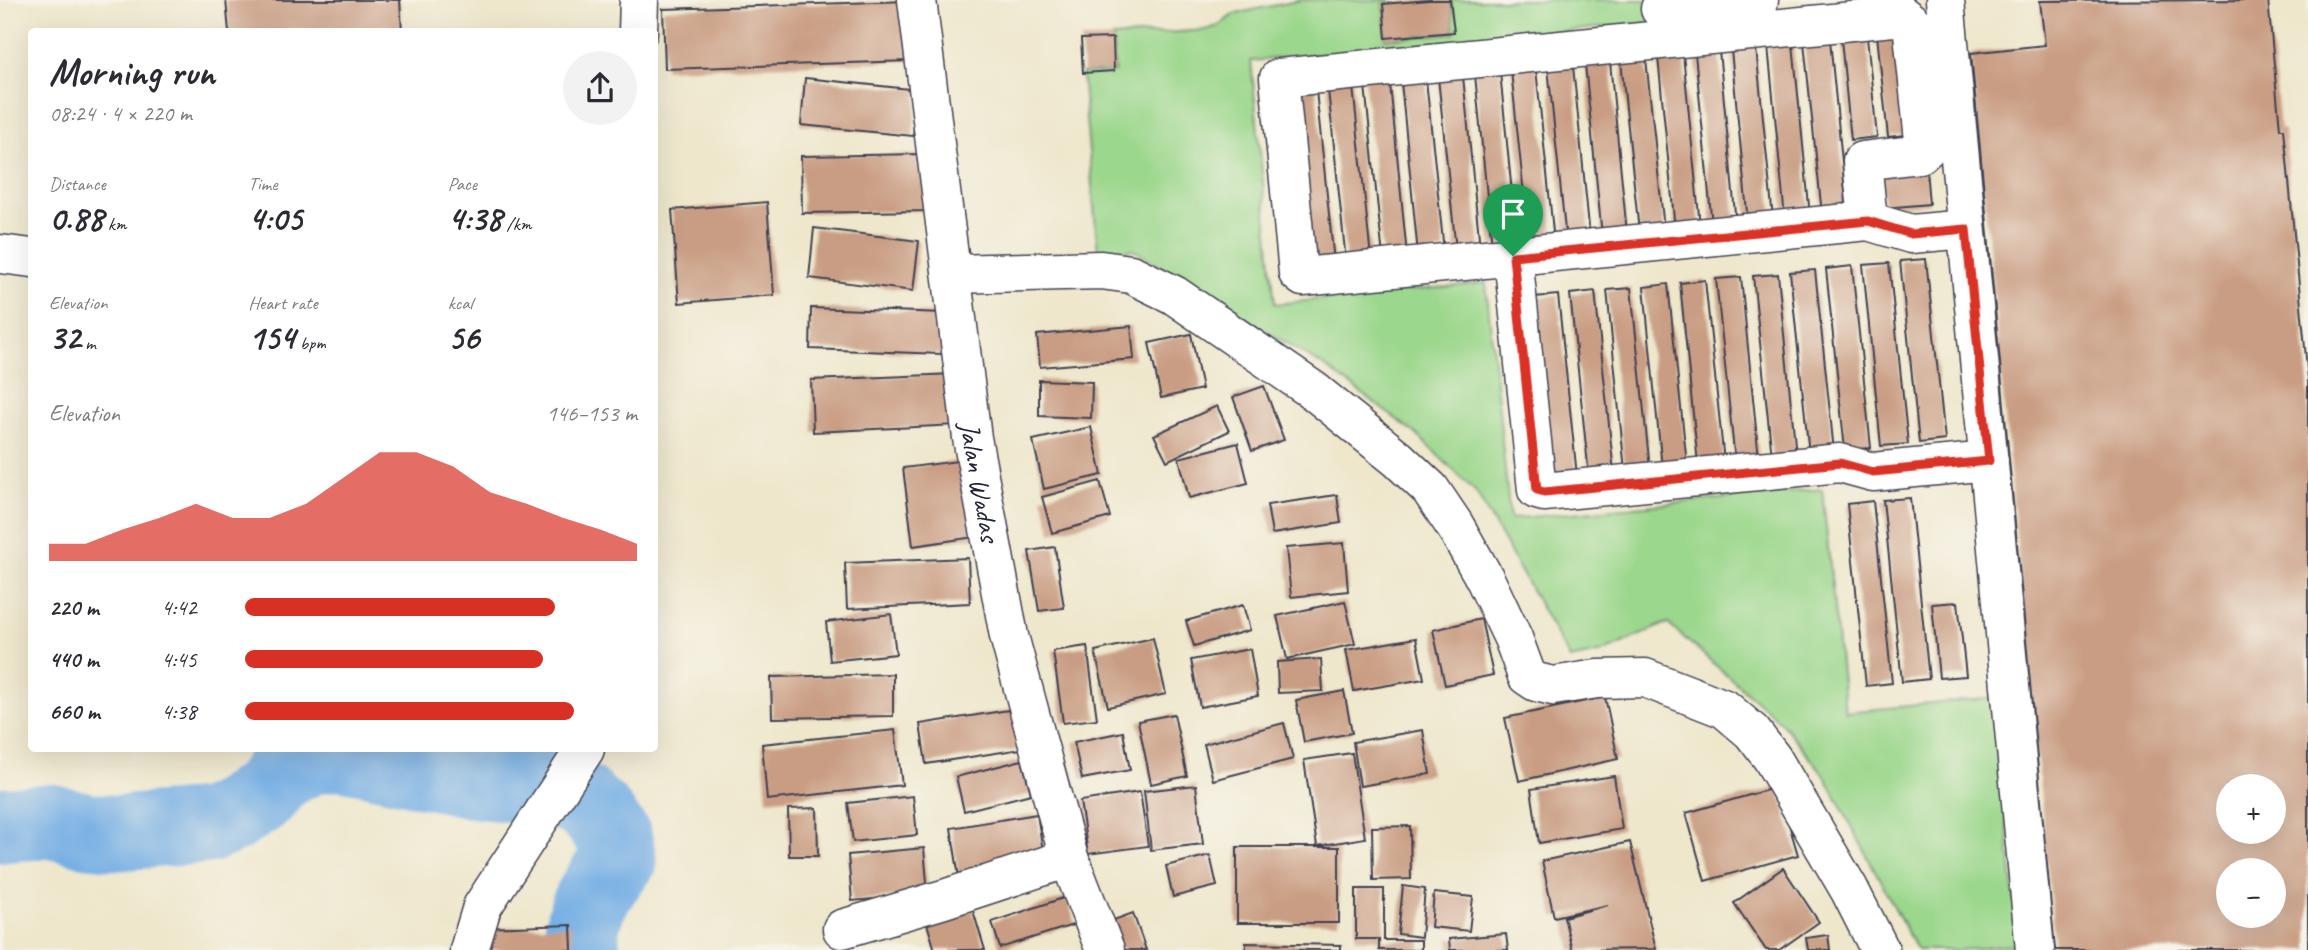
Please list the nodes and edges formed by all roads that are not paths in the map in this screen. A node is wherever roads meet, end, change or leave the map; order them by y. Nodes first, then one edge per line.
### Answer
1 (639, 0) edge
2 (916, 0) edge
3 (1759, 0) edge
4 (1945, 0) edge
5 (1660, 9) dead end
6 (638, 28) edge
7 (1868, 221) junction
8 (1966, 229) junction
9 (0, 254) edge
10 (1513, 256) junction
11 (28, 258) edge
12 (953, 274) junction
13 (1989, 461) junction
14 (577, 762) edge
15 (1069, 858) junction
16 (842, 929) dead end
17 (469, 950) edge
18 (1105, 950) edge
19 (1880, 950) edge
20 (2035, 950) edge

1 - 6 street
2 - 12 street, Jalan Wadas
3 - 5 street
4 - 8 street
7 - 8 street
7 - 10 street
7 - 10 street
8 - 13 street
9 - 11 street
10 - 13 street
12 - 15 street, Jalan Wadas
12 - 19 street
13 - 20 street
14 - 17 street
15 - 16 street
15 - 18 street, Jalan Wadas

